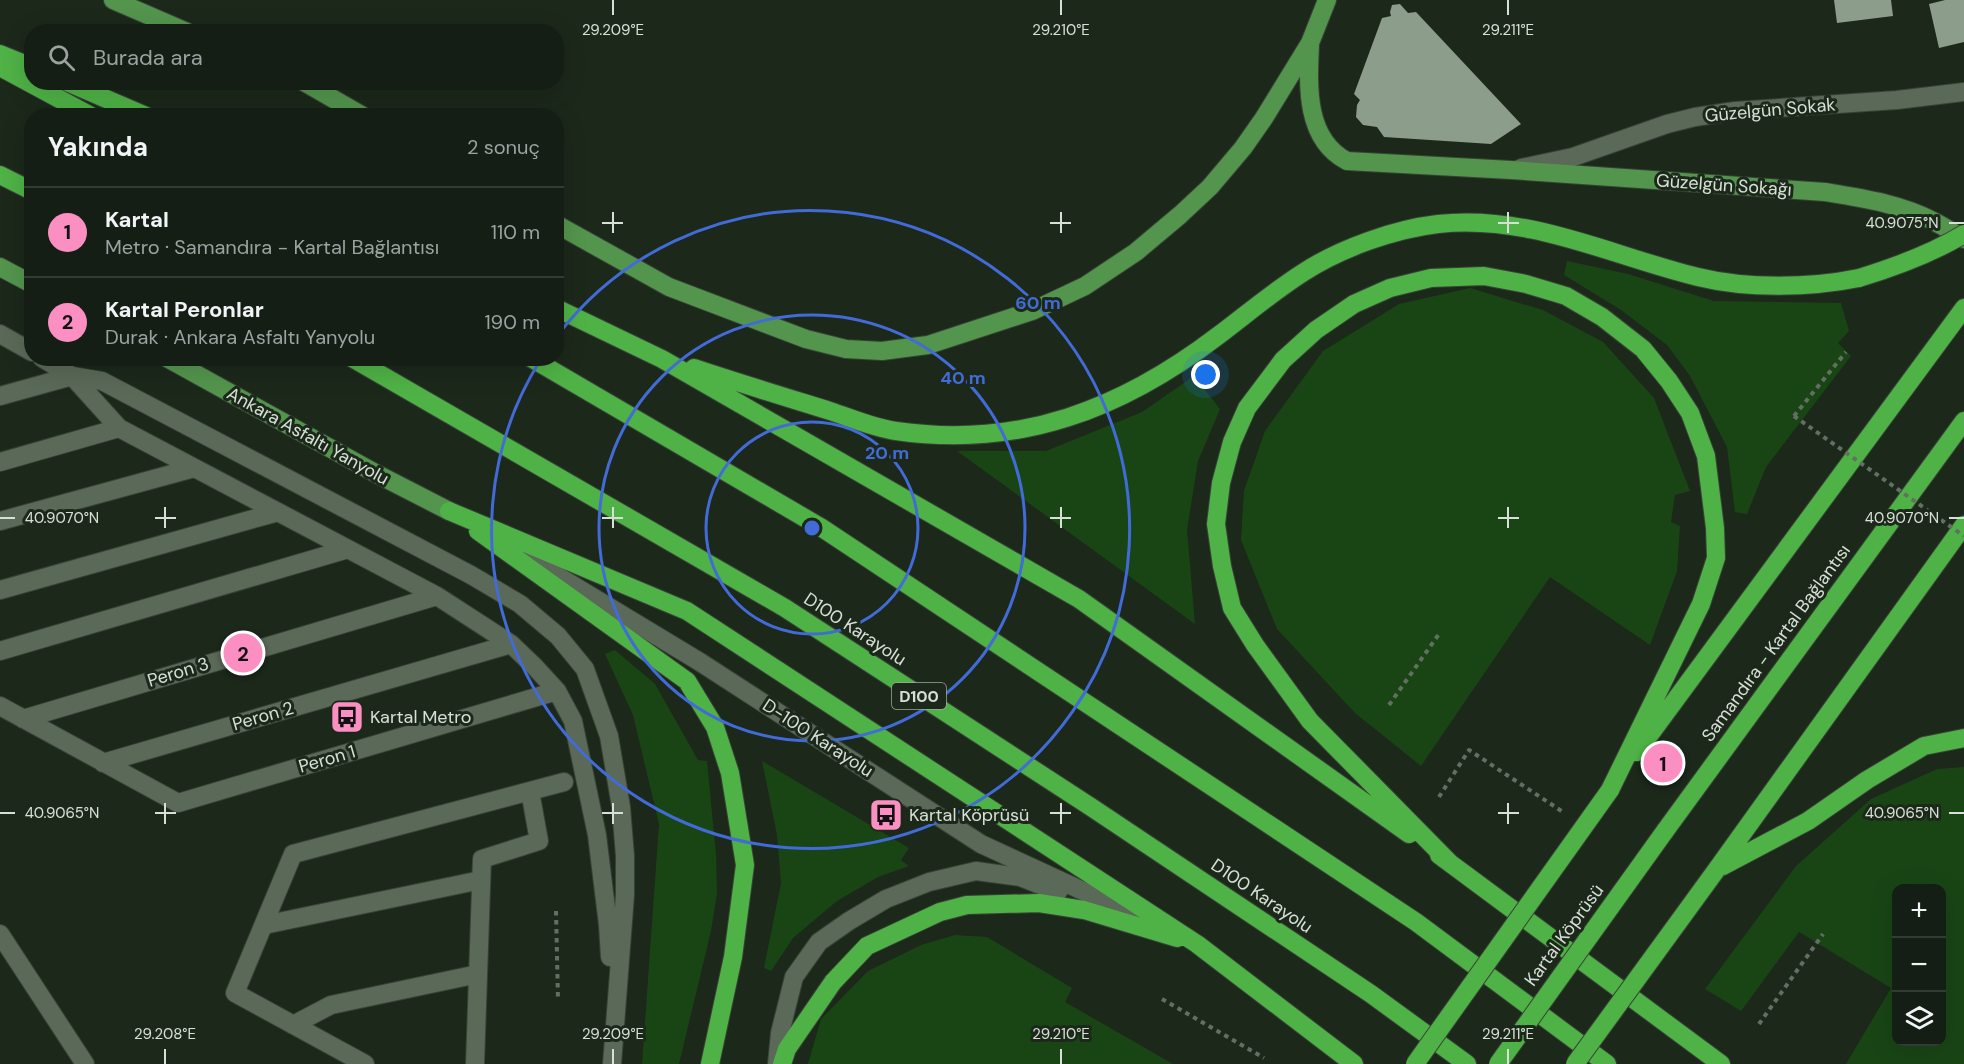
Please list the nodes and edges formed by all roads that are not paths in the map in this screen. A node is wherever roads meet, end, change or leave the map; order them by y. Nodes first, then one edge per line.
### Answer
1 (113, 0) edge
2 (1327, 0) edge
3 (168, 24) edge
4 (1310, 43) junction
5 (0, 54) edge
6 (24, 64) edge
7 (0, 67) edge
8 (24, 80) edge
9 (43, 90) edge
10 (86, 90) edge
11 (318, 90) edge
12 (1964, 92) edge
13 (76, 108) edge
14 (128, 108) edge
15 (349, 108) edge
16 (1511, 170) junction
17 (0, 175) edge
18 (24, 187) edge
19 (564, 228) edge
20 (1964, 234) edge
21 (1964, 239) edge
22 (0, 267) edge
23 (24, 280) edge
24 (1964, 308) edge
25 (564, 312) edge
26 (0, 334) edge
27 (24, 348) edge
28 (662, 359) junction
29 (55, 366) edge
30 (181, 366) edge
31 (366, 366) edge
32 (545, 366) edge
33 (72, 376) junction
34 (0, 396) edge
35 (1964, 421) edge
36 (119, 428) junction
37 (0, 462) edge
38 (194, 468) junction
39 (450, 511) junction
40 (278, 512) junction
41 (0, 521) edge
42 (1964, 525) edge
43 (348, 549) junction
44 (0, 590) edge
45 (436, 596) junction
46 (511, 644) junction
47 (0, 651) edge
48 (557, 692) junction
49 (0, 706) edge
50 (23, 719) junction
51 (1964, 738) edge
52 (103, 763) junction
53 (564, 782) dead end
54 (1610, 790) junction
55 (530, 791) junction
56 (1665, 831) joint
57 (1449, 862) junction
58 (1717, 869) junction
59 (481, 880) junction
60 (264, 925) junction
61 (0, 934) edge
62 (1197, 944) junction
63 (478, 974) junction
64 (293, 1025) junction
65 (613, 1028) junction
66 (1694, 1044) junction
67 (85, 1064) edge
68 (365, 1064) edge
69 (475, 1064) edge
70 (612, 1064) edge
71 (710, 1064) edge
72 (780, 1064) edge
73 (1354, 1064) edge
74 (1415, 1064) edge
75 (1467, 1064) edge
76 (1498, 1064) edge
77 (1575, 1064) edge
78 (1607, 1064) edge
79 (1720, 1064) edge
80 (1731, 1064) edge

1 - 3 main road
2 - 4 main road
4 - 16 main road, Güzelgün Sokağı
4 - 19 main road
5 - 6 highway
7 - 8 highway
9 - 13 highway
10 - 14 highway
11 - 15 main road
12 - 16 street, Güzelgün Sokak
16 - 21 main road, Güzelgün Sokağı
17 - 18 highway
20 - 28 highway, bridge
22 - 23 main road
24 - 54 highway
25 - 28 highway
26 - 27 street
28 - 57 highway
29 - 33 street
30 - 39 main road, Ankara Asfaltı Yanyolu
31 - 75 highway, D100 Karayolu / D100
32 - 78 highway
33 - 34 street
33 - 36 street
33 - 65 street
35 - 56 highway, Samandıra - Kartal Bağlantısı
36 - 37 street
36 - 38 street
38 - 40 street
38 - 41 street
39 - 62 street, D-100 Karayolu
39 - 62 highway
39 - 71 highway
40 - 43 street
40 - 44 street
42 - 58 highway
43 - 45 street
43 - 47 street
45 - 46 street
45 - 50 street, Peron 3
46 - 48 street
46 - 52 street, Peron 2
48 - 52 street, Peron 1
48 - 65 street
49 - 50 street
50 - 52 street
51 - 58 highway
53 - 55 street
54 - 57 highway
54 - 74 highway, bridge
55 - 59 street
55 - 60 street
56 - 76 highway, Kartal Köprüsü, bridge
57 - 66 highway
58 - 77 highway, bridge
59 - 60 street
59 - 63 street
60 - 64 street
61 - 67 street
62 - 72 highway
62 - 72 street
62 - 73 highway
63 - 64 street
63 - 69 street
64 - 68 street
65 - 70 street
66 - 79 highway
66 - 80 highway

